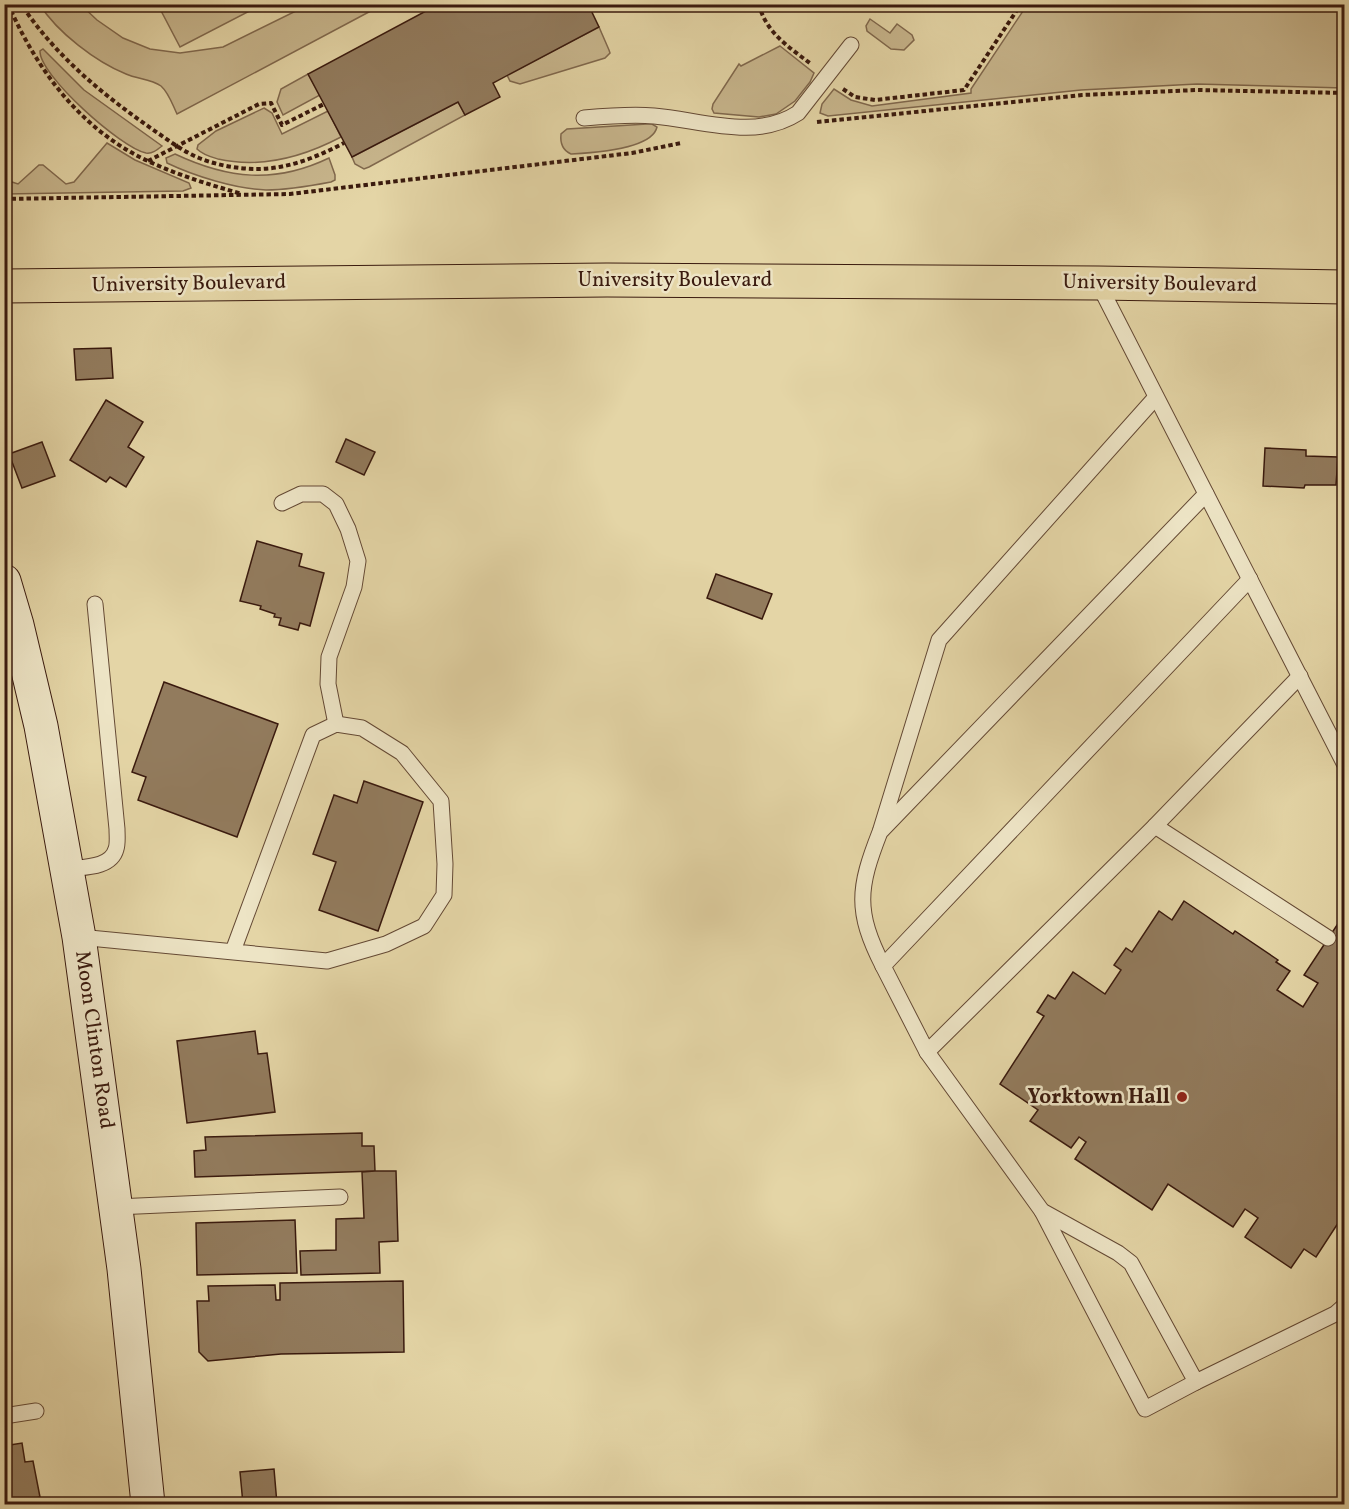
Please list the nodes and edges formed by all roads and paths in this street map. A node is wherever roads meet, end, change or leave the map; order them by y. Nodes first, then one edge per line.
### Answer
1 (8, 4) edge
2 (759, 4) edge
3 (1021, 4) edge
4 (23, 7) dead end
5 (851, 45) dead end
6 (827, 77) junction
7 (1344, 93) edge
8 (324, 104) dead end
9 (584, 118) dead end
10 (787, 120) junction
11 (686, 142) dead end
12 (344, 143) dead end
13 (178, 146) junction
14 (147, 161) junction
15 (246, 195) junction
16 (4, 199) edge
17 (1098, 283) junction
18 (4, 286) edge
19 (1344, 287) edge
20 (1156, 397) junction
21 (1206, 494) junction
22 (282, 503) dead end
23 (1250, 579) junction
24 (4, 581) edge
25 (95, 604) dead end
26 (1300, 676) junction
27 (336, 724) junction
28 (1344, 763) edge
29 (1155, 826) junction
30 (880, 832) junction
31 (68, 869) junction
32 (79, 937) junction
33 (1328, 938) dead end
34 (233, 951) junction
35 (883, 966) junction
36 (927, 1052) junction
37 (340, 1197) dead end
38 (116, 1207) junction
39 (1042, 1211) junction
40 (1344, 1306) edge
41 (1196, 1382) junction
42 (36, 1412) dead end
43 (4, 1416) edge
44 (148, 1504) edge

1 - 14 path
2 - 6 path
3 - 6 path
4 - 13 path
5 - 6 lane
6 - 10 lane
7 - 10 path
8 - 13 path
9 - 10 lane
11 - 15 path
12 - 13 path
13 - 14 path
14 - 15 path
15 - 16 path
17 - 18 main road, University Boulevard
17 - 19 main road, University Boulevard
17 - 20 lane
20 - 21 lane
20 - 30 lane
21 - 23 lane
21 - 30 lane
22 - 27 lane
23 - 26 lane
23 - 35 lane
24 - 31 street, Moon Clinton Road
25 - 31 lane
26 - 28 lane
26 - 29 lane
27 - 34 lane
27 - 34 lane
29 - 33 lane
29 - 36 lane
30 - 35 lane
31 - 32 street, Moon Clinton Road
32 - 34 lane
32 - 38 street, Moon Clinton Road
35 - 36 lane
36 - 39 lane
37 - 38 lane
38 - 44 street, Moon Clinton Road
39 - 41 lane
39 - 41 lane
40 - 41 lane
42 - 43 lane

